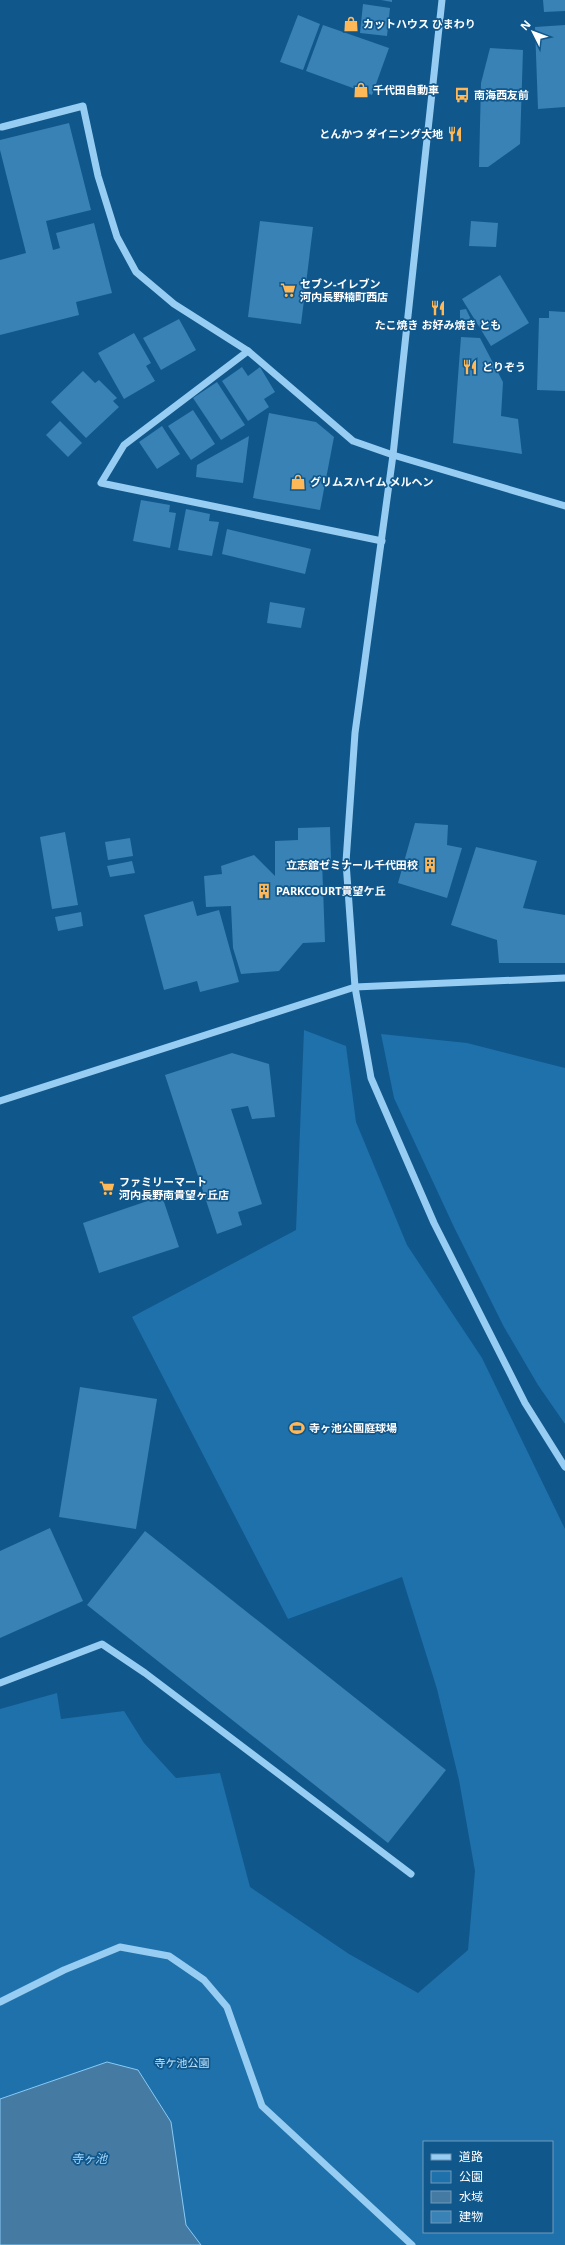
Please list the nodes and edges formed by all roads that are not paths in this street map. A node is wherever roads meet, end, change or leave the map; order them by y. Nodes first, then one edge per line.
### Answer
1 (442, 0) edge
2 (2, 127) dead end
3 (248, 351) junction
4 (393, 455) junction
5 (565, 506) edge
6 (382, 541) junction
7 (565, 978) edge
8 (355, 987) junction
9 (0, 1101) edge
10 (565, 1467) edge
11 (0, 1683) edge
12 (411, 1874) dead end
13 (0, 2002) edge
14 (412, 2245) edge

1 - 4 street
2 - 3 street
3 - 4 street
3 - 6 street
4 - 5 street
4 - 6 street
6 - 8 street
7 - 8 street
8 - 9 street
8 - 10 street
11 - 12 street
13 - 14 street

